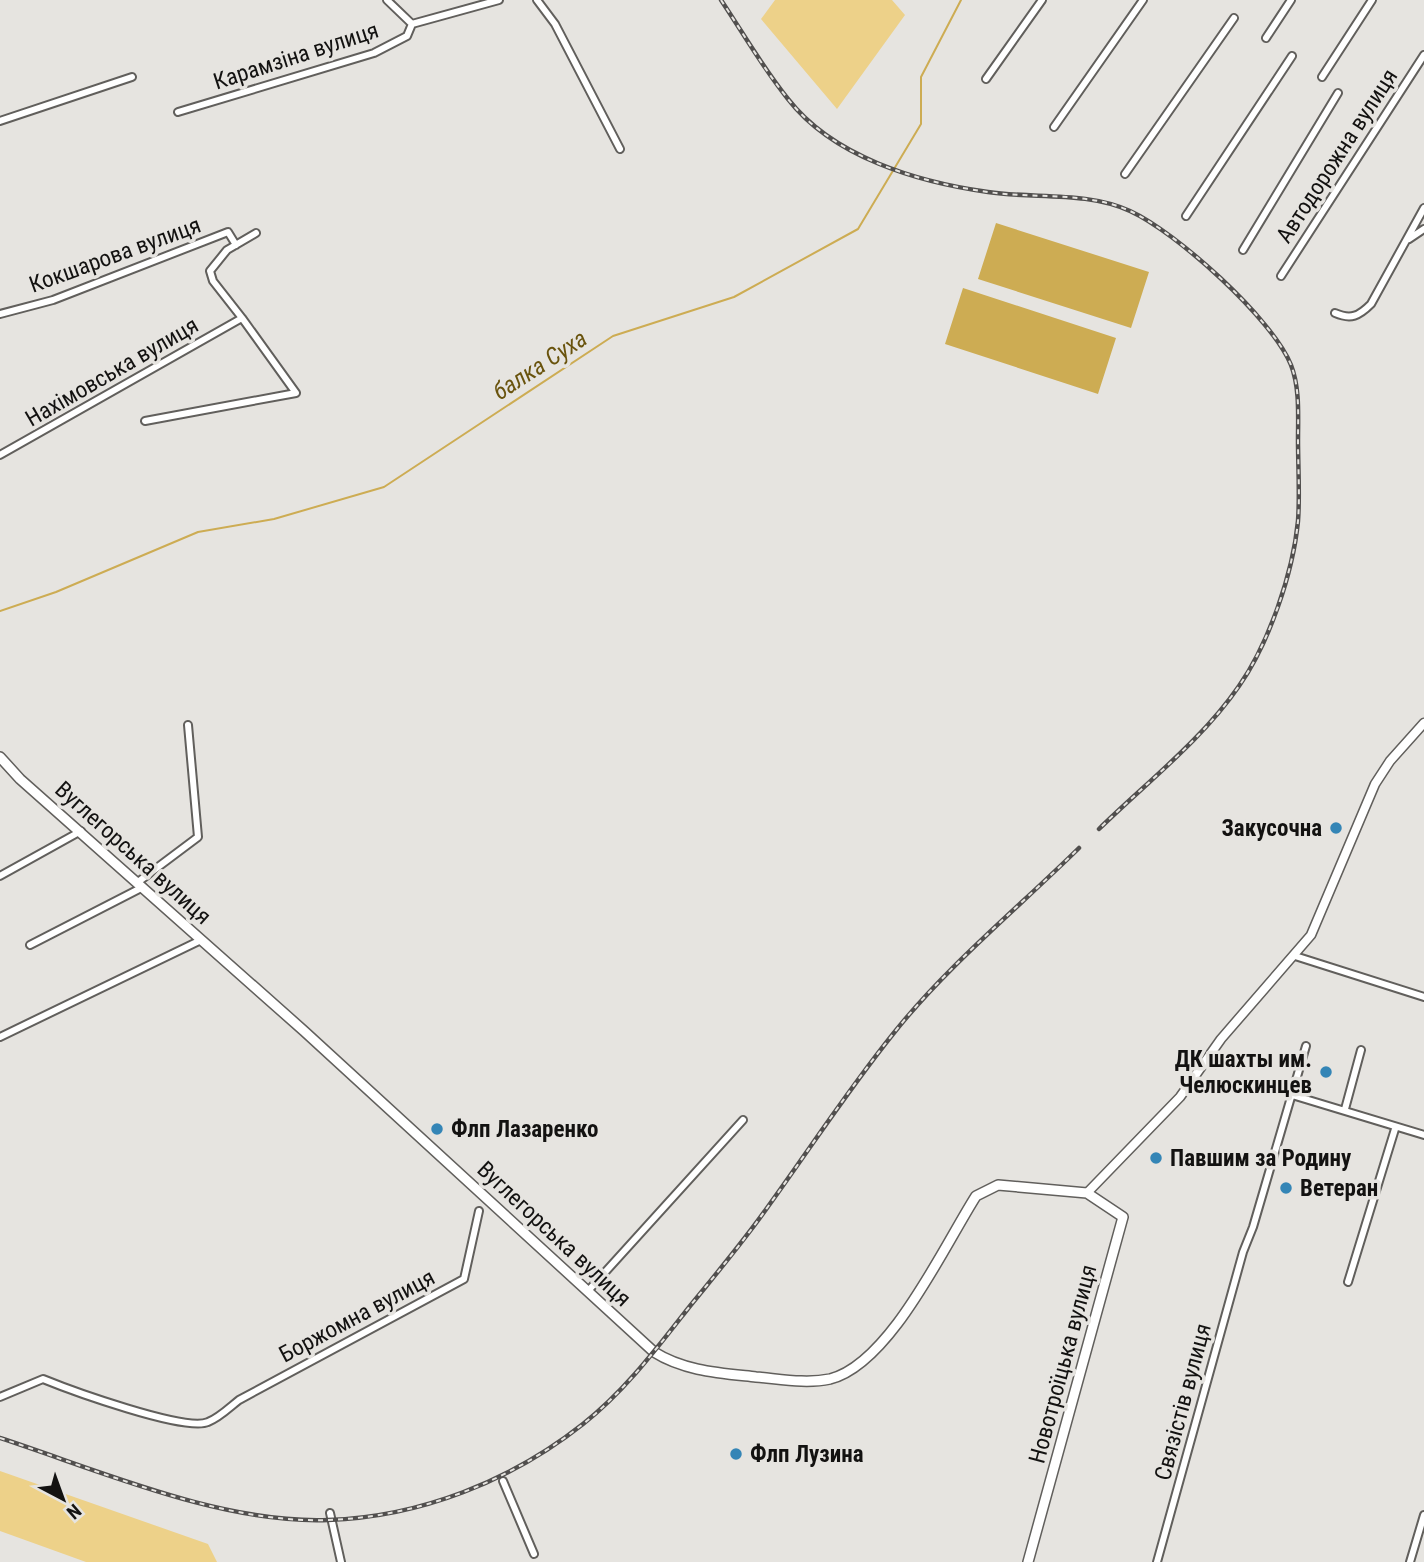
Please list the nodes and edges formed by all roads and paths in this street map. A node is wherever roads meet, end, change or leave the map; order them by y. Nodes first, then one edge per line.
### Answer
1 (387, 0) edge
2 (499, 0) edge
3 (537, 0) edge
4 (1041, 0) edge
5 (1143, 0) edge
6 (1292, 0) edge
7 (1372, 0) edge
8 (1234, 18) dead end
9 (412, 24) junction
10 (1266, 38) dead end
11 (1424, 55) edge
12 (1292, 56) dead end
13 (132, 77) dead end
14 (1322, 77) dead end
15 (986, 79) dead end
16 (1338, 93) dead end
17 (178, 113) dead end
18 (0, 121) edge
19 (1054, 127) dead end
20 (620, 149) dead end
21 (1125, 174) dead end
22 (1424, 208) edge
23 (1186, 216) dead end
24 (1424, 229) edge
25 (256, 233) dead end
26 (1408, 240) junction
27 (236, 245) junction
28 (1243, 250) dead end
29 (1280, 275) dead end
30 (1335, 313) dead end
31 (0, 314) edge
32 (242, 318) junction
33 (145, 421) dead end
34 (0, 455) edge
35 (1424, 723) edge
36 (188, 725) dead end
37 (0, 757) edge
38 (81, 831) junction
39 (0, 876) edge
40 (140, 885) junction
41 (201, 940) junction
42 (30, 945) dead end
43 (1295, 956) junction
44 (1424, 997) edge
45 (0, 1037) edge
46 (1306, 1046) dead end
47 (1361, 1050) dead end
48 (1292, 1095) junction
49 (1345, 1109) junction
50 (743, 1120) dead end
51 (1395, 1129) junction
52 (1424, 1135) edge
53 (1087, 1193) junction
54 (479, 1211) dead end
55 (1348, 1282) dead end
56 (588, 1292) junction
57 (0, 1397) edge
58 (503, 1481) dead end
59 (330, 1513) dead end
60 (1424, 1516) edge
61 (534, 1554) dead end
62 (341, 1562) edge
63 (1028, 1562) edge
64 (1157, 1562) edge
65 (1410, 1562) edge

1 - 9 street
2 - 9 street, Карамзіна вулиця
3 - 20 street
4 - 15 street
5 - 19 street
6 - 10 street
7 - 14 street
8 - 21 street
9 - 17 street, Карамзіна вулиця
11 - 29 street, Автодорожна вулиця
12 - 23 street
13 - 18 street
16 - 28 street
22 - 26 street
24 - 26 street
25 - 27 street
26 - 30 street
27 - 31 street, Кокшарова вулиця
27 - 32 street
32 - 33 street
32 - 34 street, Нахімовська вулиця
35 - 43 street
36 - 40 street
37 - 38 main road, Вуглегорська вулиця
38 - 39 street
38 - 40 main road, Вуглегорська вулиця
40 - 41 main road, Вуглегорська вулиця
40 - 42 street
41 - 45 street
41 - 56 main road, Вуглегорська вулиця
43 - 44 street
43 - 53 street
46 - 48 street, Связістів вулиця
47 - 49 street
48 - 49 street
48 - 64 street, Связістів вулиця
49 - 51 street
50 - 56 street
51 - 52 street
51 - 55 street
53 - 56 main road, Вуглегорська вулиця
53 - 63 main road, Новотроїцька вулиця
54 - 57 street, Боржомна вулиця
58 - 61 street
59 - 62 street
60 - 65 street

